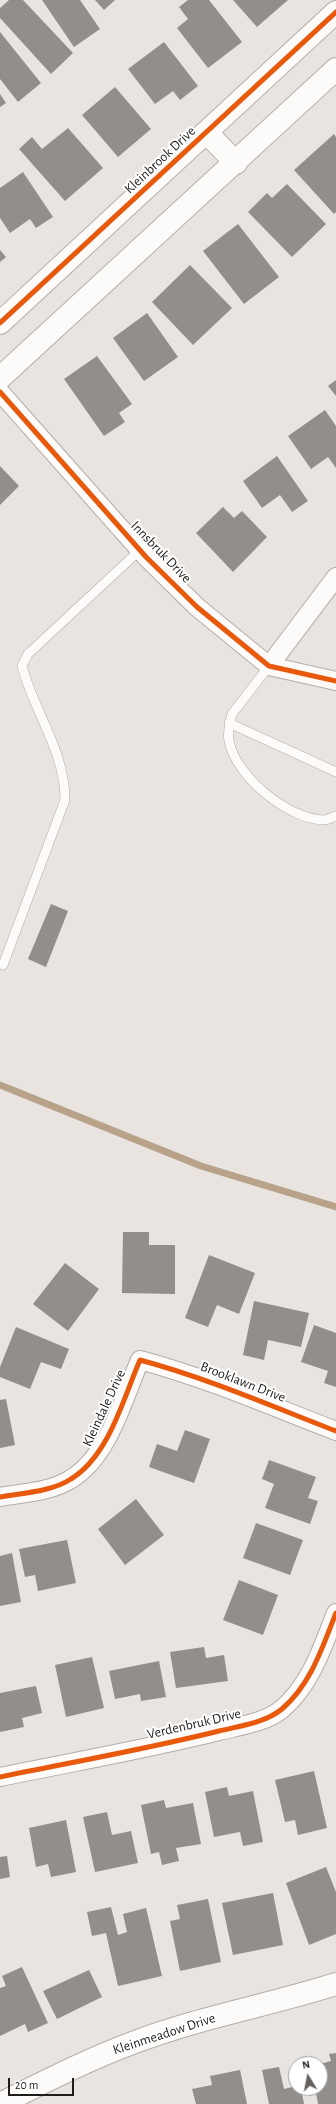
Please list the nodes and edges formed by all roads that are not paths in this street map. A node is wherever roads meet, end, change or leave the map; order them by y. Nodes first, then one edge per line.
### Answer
1 (336, 12) edge
2 (336, 69) edge
3 (207, 132) junction
4 (236, 163) junction
5 (0, 323) edge
6 (0, 378) edge
7 (0, 392) edge
8 (140, 550) junction
9 (336, 577) edge
10 (270, 666) junction
11 (336, 681) edge
12 (229, 723) junction
13 (336, 772) edge
14 (336, 816) edge
15 (3, 965) dead end
16 (140, 1360) joint
17 (336, 1431) edge
18 (0, 1497) edge
19 (336, 1613) edge
20 (0, 1778) edge
21 (336, 1984) edge
22 (0, 2104) edge

1 - 3 street, Kleinbrook Drive
2 - 4 street
3 - 4 street
3 - 5 street, Kleinbrook Drive
4 - 6 street
7 - 8 street, Innsbruk Drive
8 - 10 street, Innsbruk Drive
8 - 15 lane
9 - 10 street
10 - 11 street, Innsbruk Drive
10 - 12 lane
12 - 13 lane
12 - 14 lane
16 - 17 street, Brooklawn Drive
16 - 18 street, Kleindale Drive
19 - 20 street, Verdenbruk Drive
21 - 22 street, Kleinmeadow Drive

